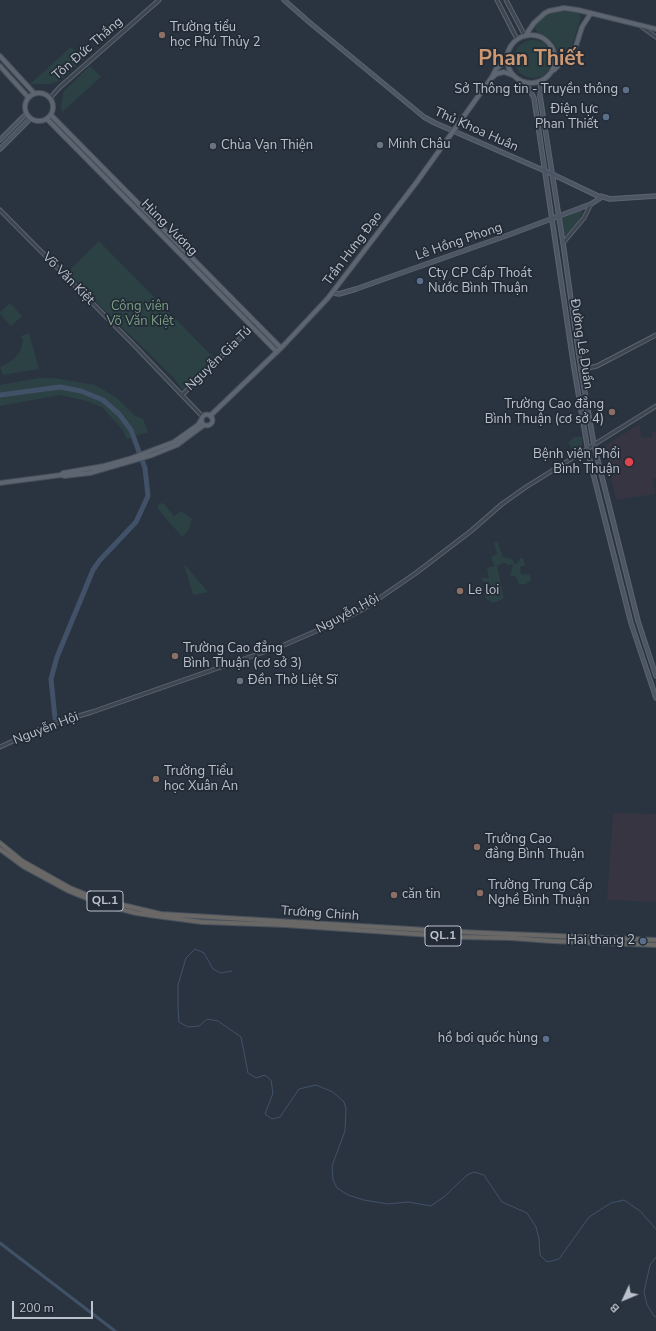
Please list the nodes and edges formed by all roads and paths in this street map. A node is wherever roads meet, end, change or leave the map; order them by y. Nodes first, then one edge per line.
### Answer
1 (159, 0) edge
2 (284, 0) edge
3 (497, 0) edge
4 (506, 0) edge
5 (591, 13) junction
6 (639, 25) junction
7 (656, 29) edge
8 (525, 36) junction
9 (656, 37) edge
10 (517, 39) junction
11 (0, 56) edge
12 (507, 60) junction
13 (0, 66) edge
14 (552, 72) junction
15 (513, 75) junction
16 (492, 77) junction
17 (541, 81) junction
18 (526, 83) junction
19 (34, 94) junction
20 (28, 97) junction
21 (50, 98) junction
22 (26, 114) junction
23 (51, 115) junction
24 (30, 119) junction
25 (47, 119) junction
26 (453, 131) junction
27 (0, 140) edge
28 (0, 149) edge
29 (546, 171) junction
30 (552, 174) junction
31 (656, 196) edge
32 (600, 198) junction
33 (591, 204) junction
34 (0, 210) edge
35 (559, 216) junction
36 (552, 218) junction
37 (563, 243) junction
38 (333, 293) junction
39 (256, 323) junction
40 (252, 327) junction
41 (656, 335) edge
42 (281, 348) junction
43 (277, 352) junction
44 (574, 370) junction
45 (581, 370) junction
46 (182, 395) junction
47 (656, 406) edge
48 (210, 416) junction
49 (201, 418) junction
50 (204, 425) junction
51 (594, 445) junction
52 (588, 448) junction
53 (150, 454) junction
54 (0, 483) edge
55 (616, 529) junction
56 (608, 532) junction
57 (638, 621) junction
58 (631, 623) junction
59 (656, 676) edge
60 (656, 698) edge
61 (0, 747) edge
62 (0, 843) edge
63 (0, 849) edge
64 (224, 920) junction
65 (230, 921) junction
66 (656, 940) edge
67 (656, 944) edge

1 - 21 street, Tôn Đức Thắng
2 - 26 main road, Thủ Khoa Huân
3 - 10 street
4 - 8 street
5 - 6 main road
5 - 8 main road
5 - 14 main road
6 - 7 main road
6 - 9 street
8 - 10 main road
8 - 14 main road
10 - 12 main road
11 - 19 main road
12 - 15 main road
12 - 16 main road, Trần Hưng Đạo
13 - 20 main road
14 - 17 main road
15 - 16 main road
15 - 18 main road
16 - 26 main road, Trần Hưng Đạo
17 - 18 main road
17 - 30 main road, Đường Lê Duẩn
18 - 29 main road, Đường Lê Duẩn
19 - 20 main road
19 - 21 main road
20 - 22 main road
21 - 23 main road
22 - 24 main road
22 - 27 main road
23 - 25 main road
23 - 39 main road, Hùng Vương
24 - 25 main road
24 - 28 main road
25 - 40 main road, Hùng Vương
26 - 29 main road, Thủ Khoa Huân
26 - 38 main road, Trần Hưng Đạo
29 - 30 main road, Thủ Khoa Huân
29 - 36 main road, Đường Lê Duẩn
30 - 32 main road, Thủ Khoa Huân
30 - 35 main road, Đường Lê Duẩn
31 - 32 main road, Lê Hồng Phong
32 - 33 main road, Lê Hồng Phong
33 - 35 main road, Lê Hồng Phong
33 - 37 street, Lê Hồng Phong
34 - 46 street, Võ Văn Kiệt
35 - 36 main road, Lê Hồng Phong
35 - 37 main road, Đường Lê Duẩn
36 - 38 main road, Lê Hồng Phong
36 - 44 main road, Đường Lê Duẩn
37 - 45 main road, Đường Lê Duẩn
38 - 42 main road, Trần Hưng Đạo
39 - 40 street, Nguyễn Gia Tú
39 - 42 main road, Hùng Vương
40 - 43 main road, Hùng Vương
40 - 46 street, Nguyễn Gia Tú
41 - 45 street
42 - 43 main road, Trần Hưng Đạo
43 - 48 main road, Trần Hưng Đạo
44 - 45 main road
44 - 52 main road, Đường Lê Duẩn
45 - 51 main road, Đường Lê Duẩn
46 - 49 street, Võ Văn Kiệt
47 - 51 street, Nguyễn Hội
48 - 49 main road
48 - 50 main road
49 - 50 main road
49 - 53 main road
50 - 53 main road
51 - 52 street, Nguyễn Hội
51 - 55 main road, Đường Lê Duẩn
52 - 56 main road, Đường Lê Duẩn
52 - 61 street, Nguyễn Hội
53 - 54 main road
55 - 56 main road
55 - 57 main road, Đường Lê Duẩn
56 - 58 main road, Đường Lê Duẩn
57 - 58 main road
57 - 59 main road, Đường Lê Duẩn
58 - 60 main road, Đường Lê Duẩn
62 - 64 highway, Trường Chinh / QL.1
63 - 64 highway, Trường Chinh / QL.1
64 - 65 highway, Trường Chinh / QL.1
65 - 66 highway, Trường Chinh / QL.1
65 - 67 highway, Trường Chinh / QL.1

